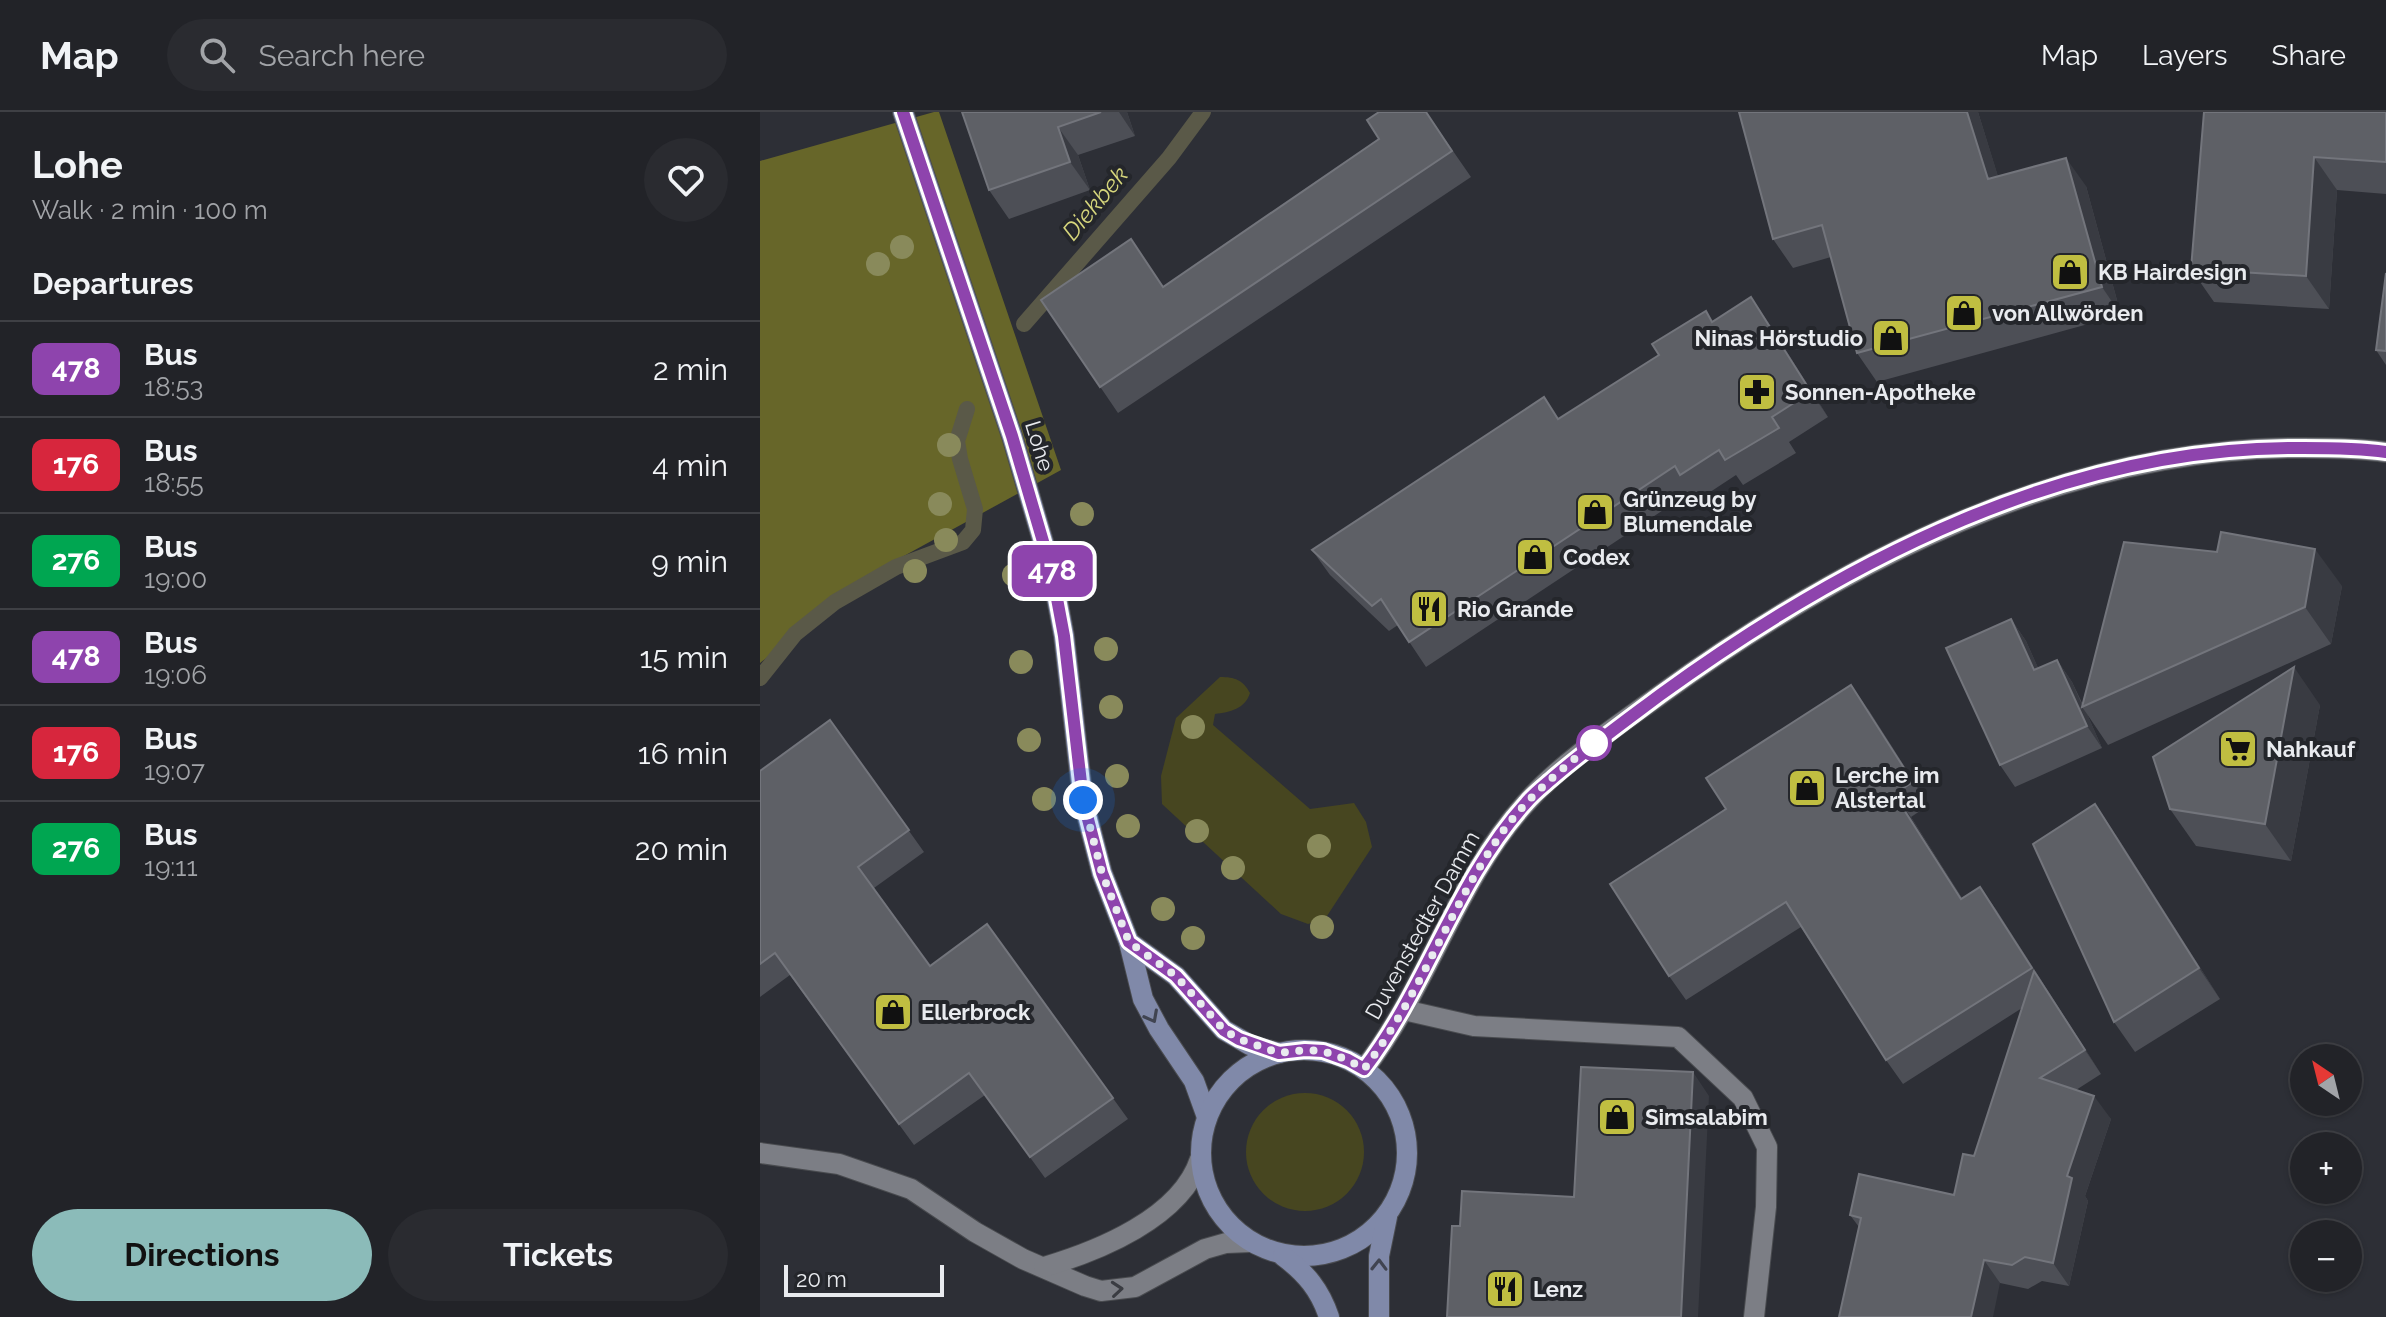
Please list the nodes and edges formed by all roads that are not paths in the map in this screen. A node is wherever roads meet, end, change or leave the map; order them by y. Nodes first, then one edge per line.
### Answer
1 (903, 112) edge
2 (2386, 452) edge
3 (1129, 942) junction
4 (1404, 1010) junction
5 (1279, 1053) junction
6 (1364, 1069) junction
7 (1207, 1117) junction
8 (760, 1153) edge
9 (1200, 1159) junction
10 (1388, 1213) junction
11 (1250, 1242) junction
12 (1280, 1254) junction
13 (1044, 1267) junction
14 (1329, 1317) edge
15 (1379, 1317) edge
16 (1754, 1317) edge

1 - 3 main road, Lohe
2 - 4 street, Duvenstedter Damm
3 - 5 main road
3 -> 7 main road, Lohe
4 - 6 street, Duvenstedter Damm
4 - 16 street
5 - 6 main road
5 - 7 main road
6 - 10 main road
7 - 9 main road
8 - 13 street
9 - 11 main road
9 - 13 street
10 - 12 main road
15 -> 10 main road
11 - 12 main road
13 -> 11 street
12 - 14 main road

